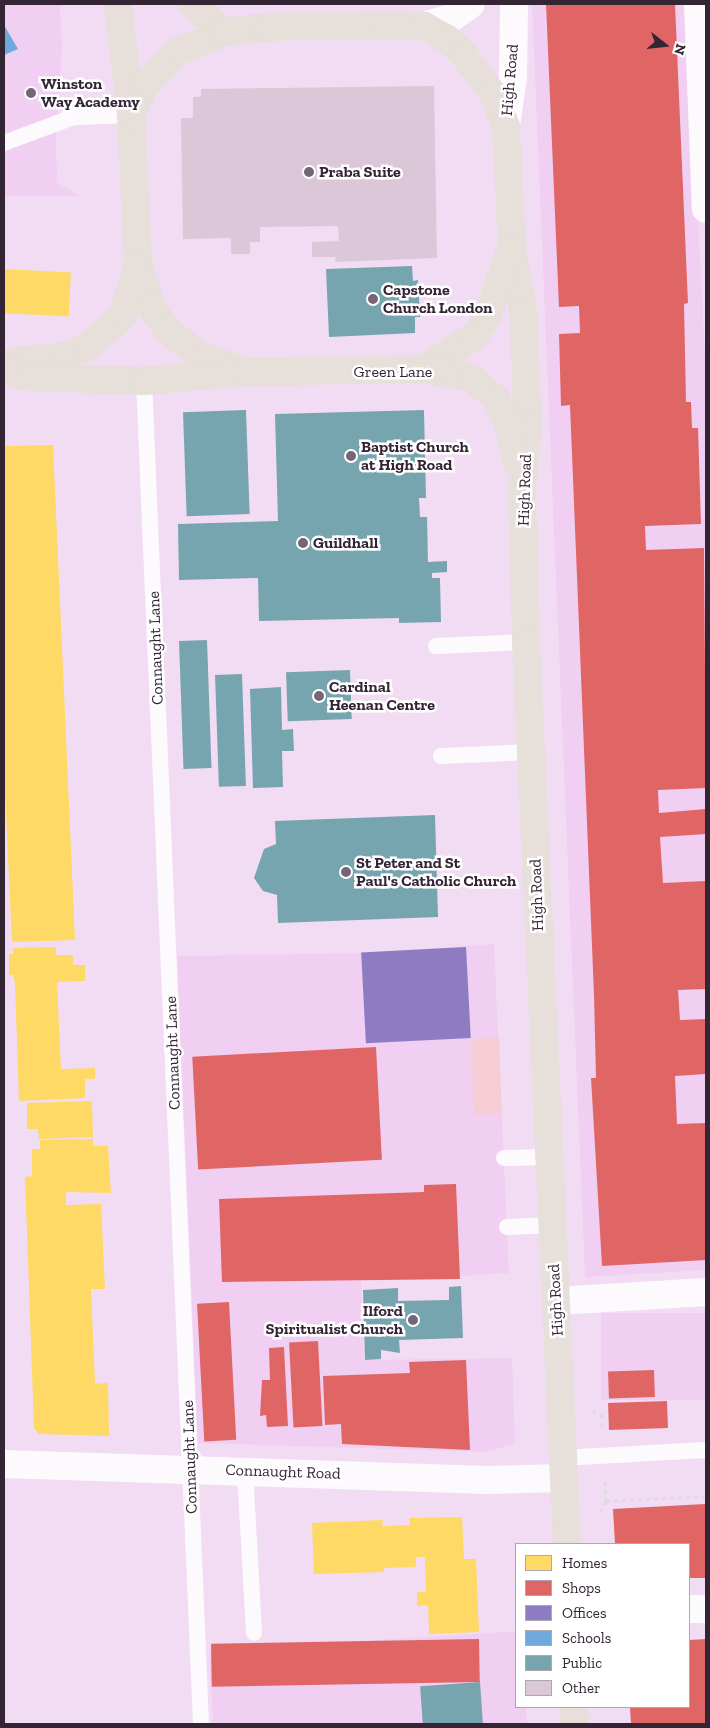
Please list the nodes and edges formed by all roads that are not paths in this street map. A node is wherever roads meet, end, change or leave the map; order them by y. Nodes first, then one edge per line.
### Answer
1 (118, 4) edge
2 (191, 4) edge
3 (471, 4) edge
4 (514, 4) edge
5 (698, 4) edge
6 (424, 26) junction
7 (225, 32) junction
8 (131, 115) junction
9 (506, 126) junction
10 (4, 143) edge
11 (706, 209) edge
12 (512, 247) junction
13 (138, 262) junction
14 (4, 363) edge
15 (422, 369) junction
16 (4, 371) edge
17 (246, 372) junction
18 (144, 381) junction
19 (522, 489) junction
20 (526, 642) junction
21 (436, 646) dead end
22 (531, 752) junction
23 (441, 756) dead end
24 (548, 1157) junction
25 (504, 1158) dead end
26 (552, 1225) junction
27 (507, 1227) dead end
28 (706, 1292) edge
29 (557, 1301) junction
30 (706, 1450) edge
31 (4, 1464) edge
32 (562, 1468) junction
33 (191, 1469) junction
34 (245, 1471) junction
35 (567, 1543) edge
36 (690, 1609) edge
37 (706, 1609) edge
38 (254, 1633) dead end
39 (574, 1708) edge
40 (201, 1724) edge
41 (574, 1724) edge

1 - 8 main road, Green Lane
2 - 7 main road
3 - 6 street
4 - 9 street, High Road
5 - 11 street
6 - 7 main road
6 - 9 main road
7 - 8 main road
8 - 10 lane
8 - 13 main road, Green Lane
9 - 12 main road, High Road
12 - 15 main road, High Road
12 - 19 main road, High Road
13 - 14 main road, Green Lane
13 - 17 main road, Green Lane
15 - 17 main road, Green Lane
15 - 19 main road, Green Lane
16 - 18 main road, Green Lane
17 - 18 main road, Green Lane
18 - 33 lane, Connaught Lane
19 - 20 main road, High Road
20 - 21 lane
20 - 22 main road, High Road
22 - 23 lane
22 - 24 main road, High Road
24 - 25 lane
24 - 26 main road, High Road
26 - 27 lane
26 - 29 main road, High Road
28 - 29 street
29 - 32 main road, High Road
30 - 32 lane
31 - 33 street, Connaught Road
32 - 34 street, Connaught Road
32 - 35 main road, High Road
33 - 34 street, Connaught Road
33 - 40 lane, Connaught Lane
34 - 38 lane
36 - 37 street
39 - 41 main road

